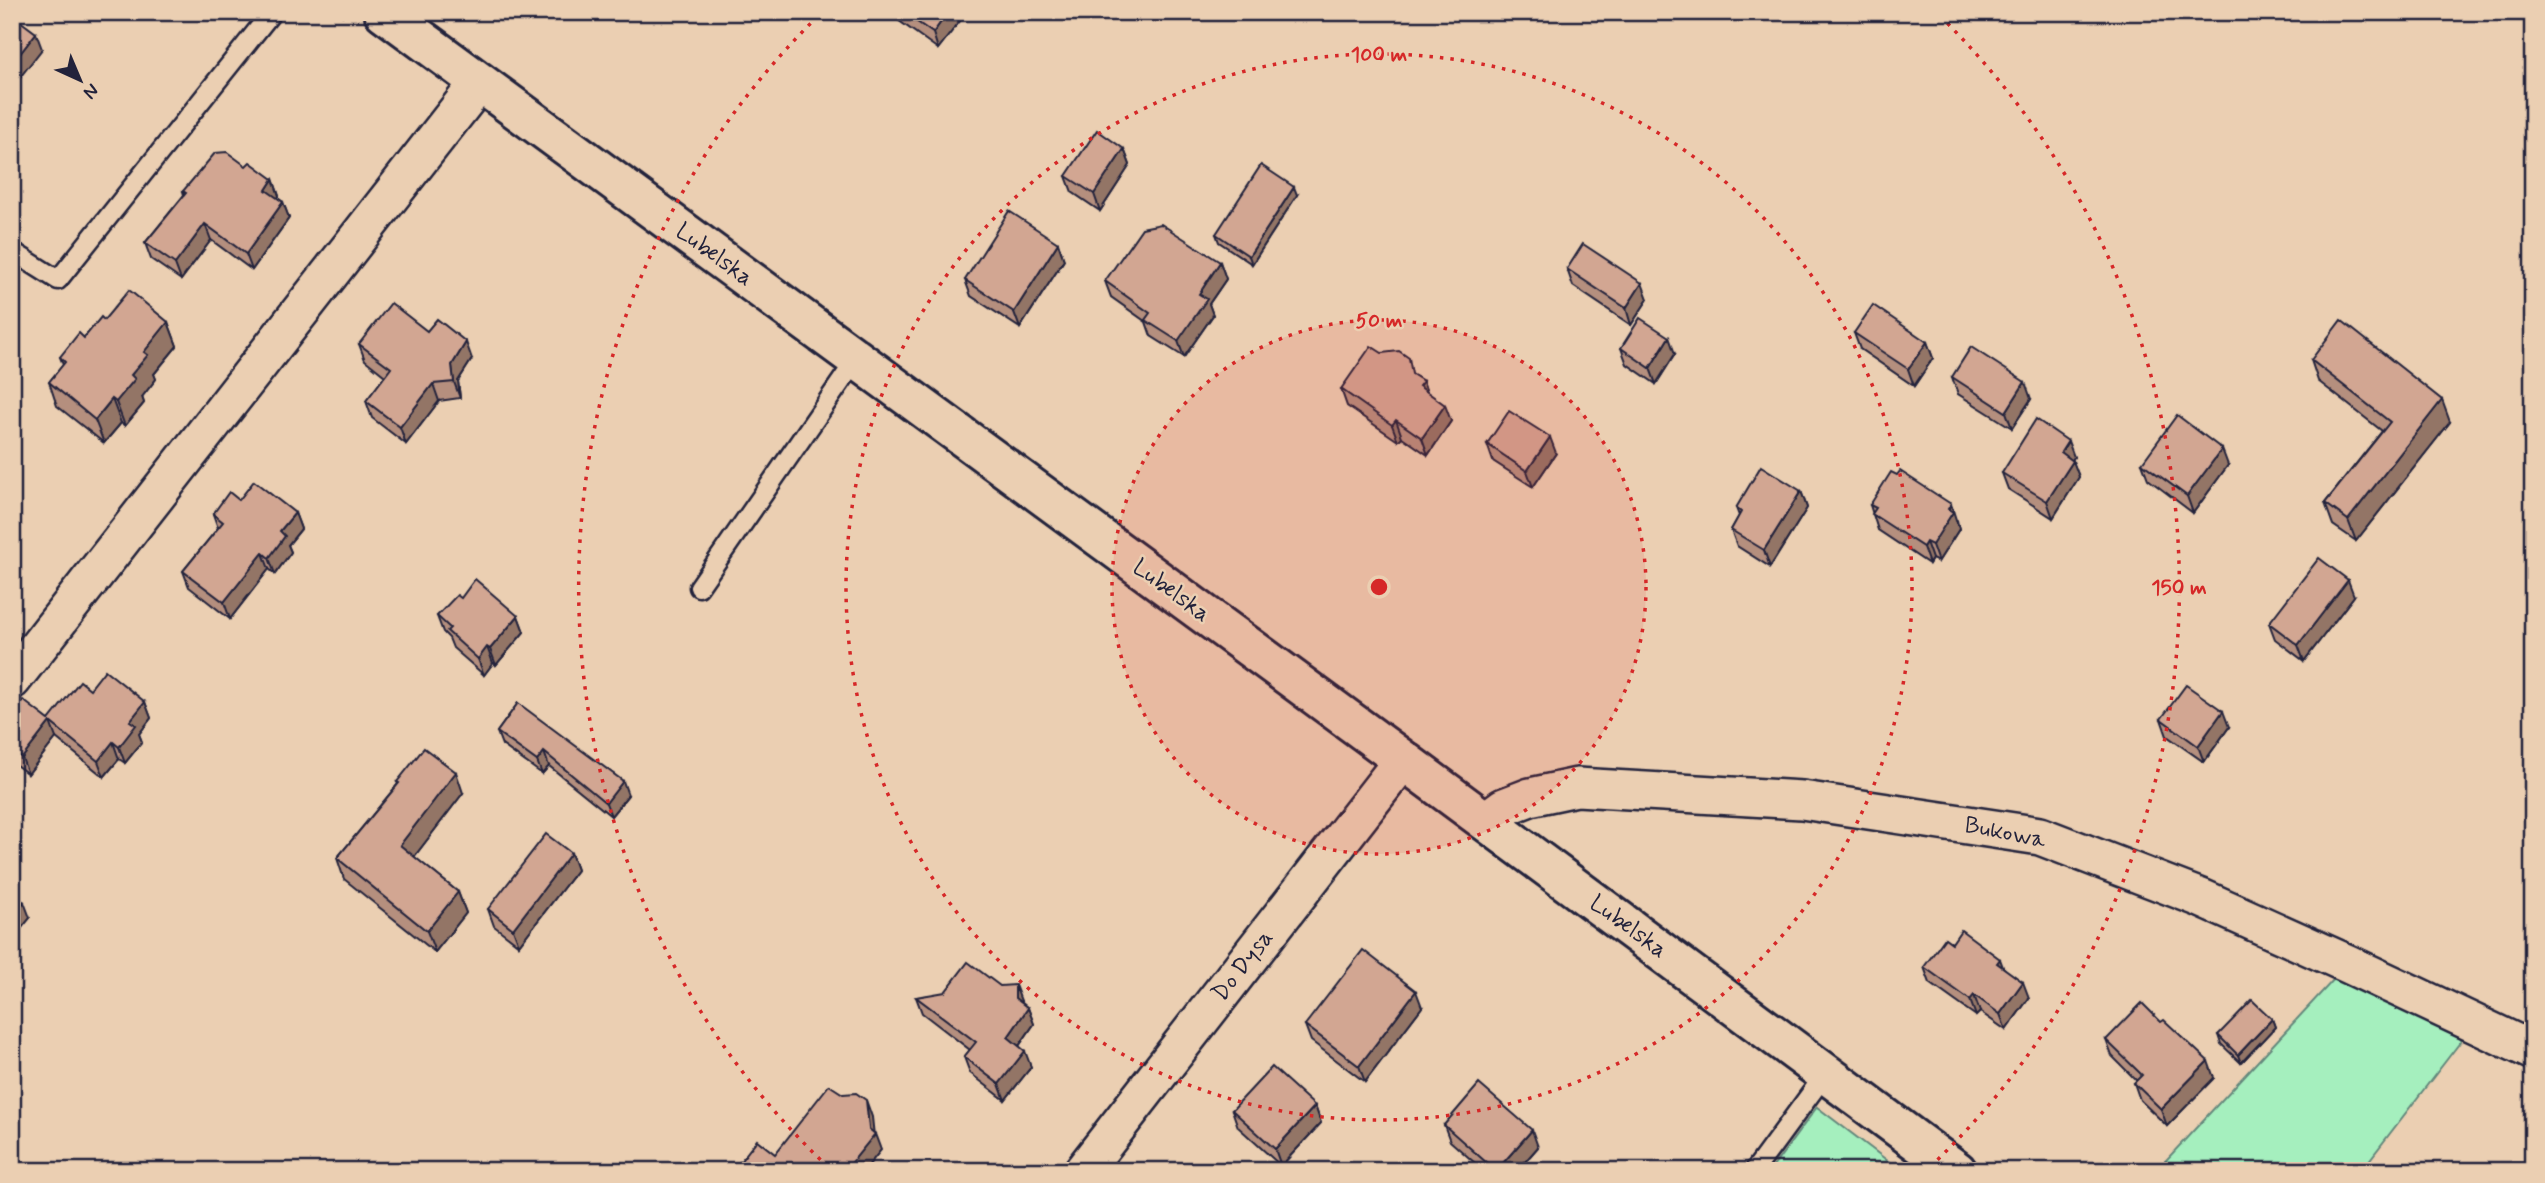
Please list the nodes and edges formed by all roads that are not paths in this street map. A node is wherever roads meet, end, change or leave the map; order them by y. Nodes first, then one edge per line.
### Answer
1 (272, 12) edge
2 (384, 12) edge
3 (480, 83) junction
4 (12, 251) edge
5 (856, 360) junction
6 (699, 587) dead end
7 (12, 680) edge
8 (1403, 760) junction
9 (1485, 821) junction
10 (2533, 1051) edge
11 (1826, 1073) junction
12 (1083, 1171) edge
13 (1754, 1171) edge
14 (1957, 1171) edge

1 - 4 lane
2 - 3 street, Lubelska
3 - 5 street, Lubelska
3 - 7 street
5 - 6 lane
5 - 8 street, Lubelska
8 - 9 street, Lubelska
8 - 12 street, Do Dysa
9 - 10 street, Bukowa
9 - 11 street, Lubelska
11 - 13 lane
11 - 14 street, Lubelska

